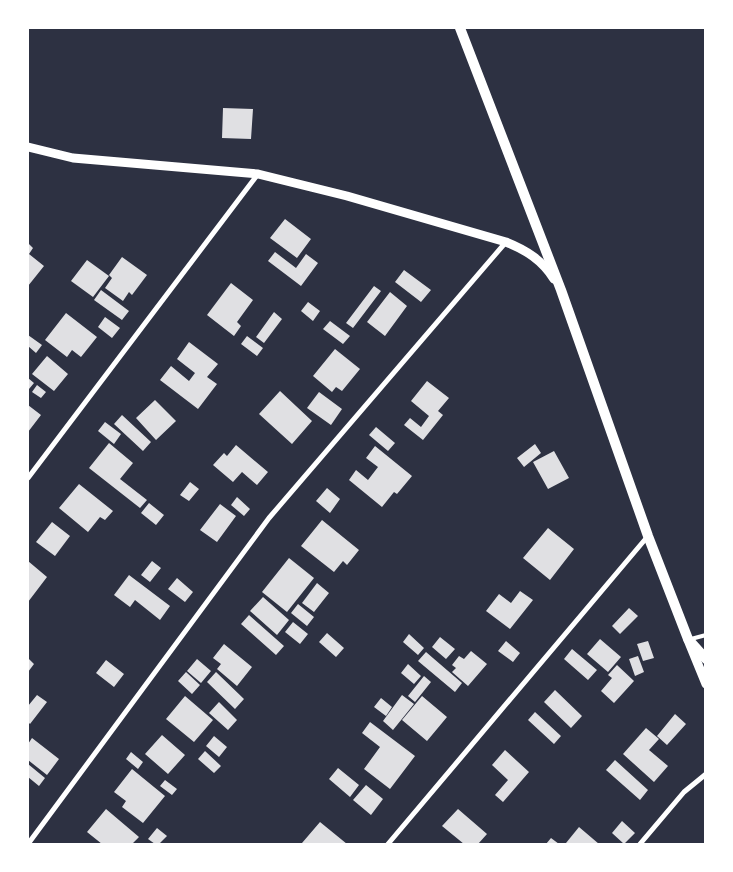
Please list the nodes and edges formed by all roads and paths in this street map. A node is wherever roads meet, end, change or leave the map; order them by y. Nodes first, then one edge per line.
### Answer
1 (460, 28) edge
2 (28, 147) edge
3 (258, 174) junction
4 (506, 242) junction
5 (561, 290) junction
6 (28, 478) edge
7 (648, 536) junction
8 (706, 635) edge
9 (688, 639) junction
10 (706, 659) edge
11 (706, 684) edge
12 (706, 774) edge
13 (28, 844) edge
14 (388, 844) edge
15 (640, 844) edge

1 - 5 main road
2 - 3 street
3 - 4 street
3 - 6 street
4 - 5 street
4 - 13 street
5 - 7 main road
7 - 9 main road
7 - 14 street
8 - 9 lane
9 - 10 main road
9 - 11 street
12 - 15 street

